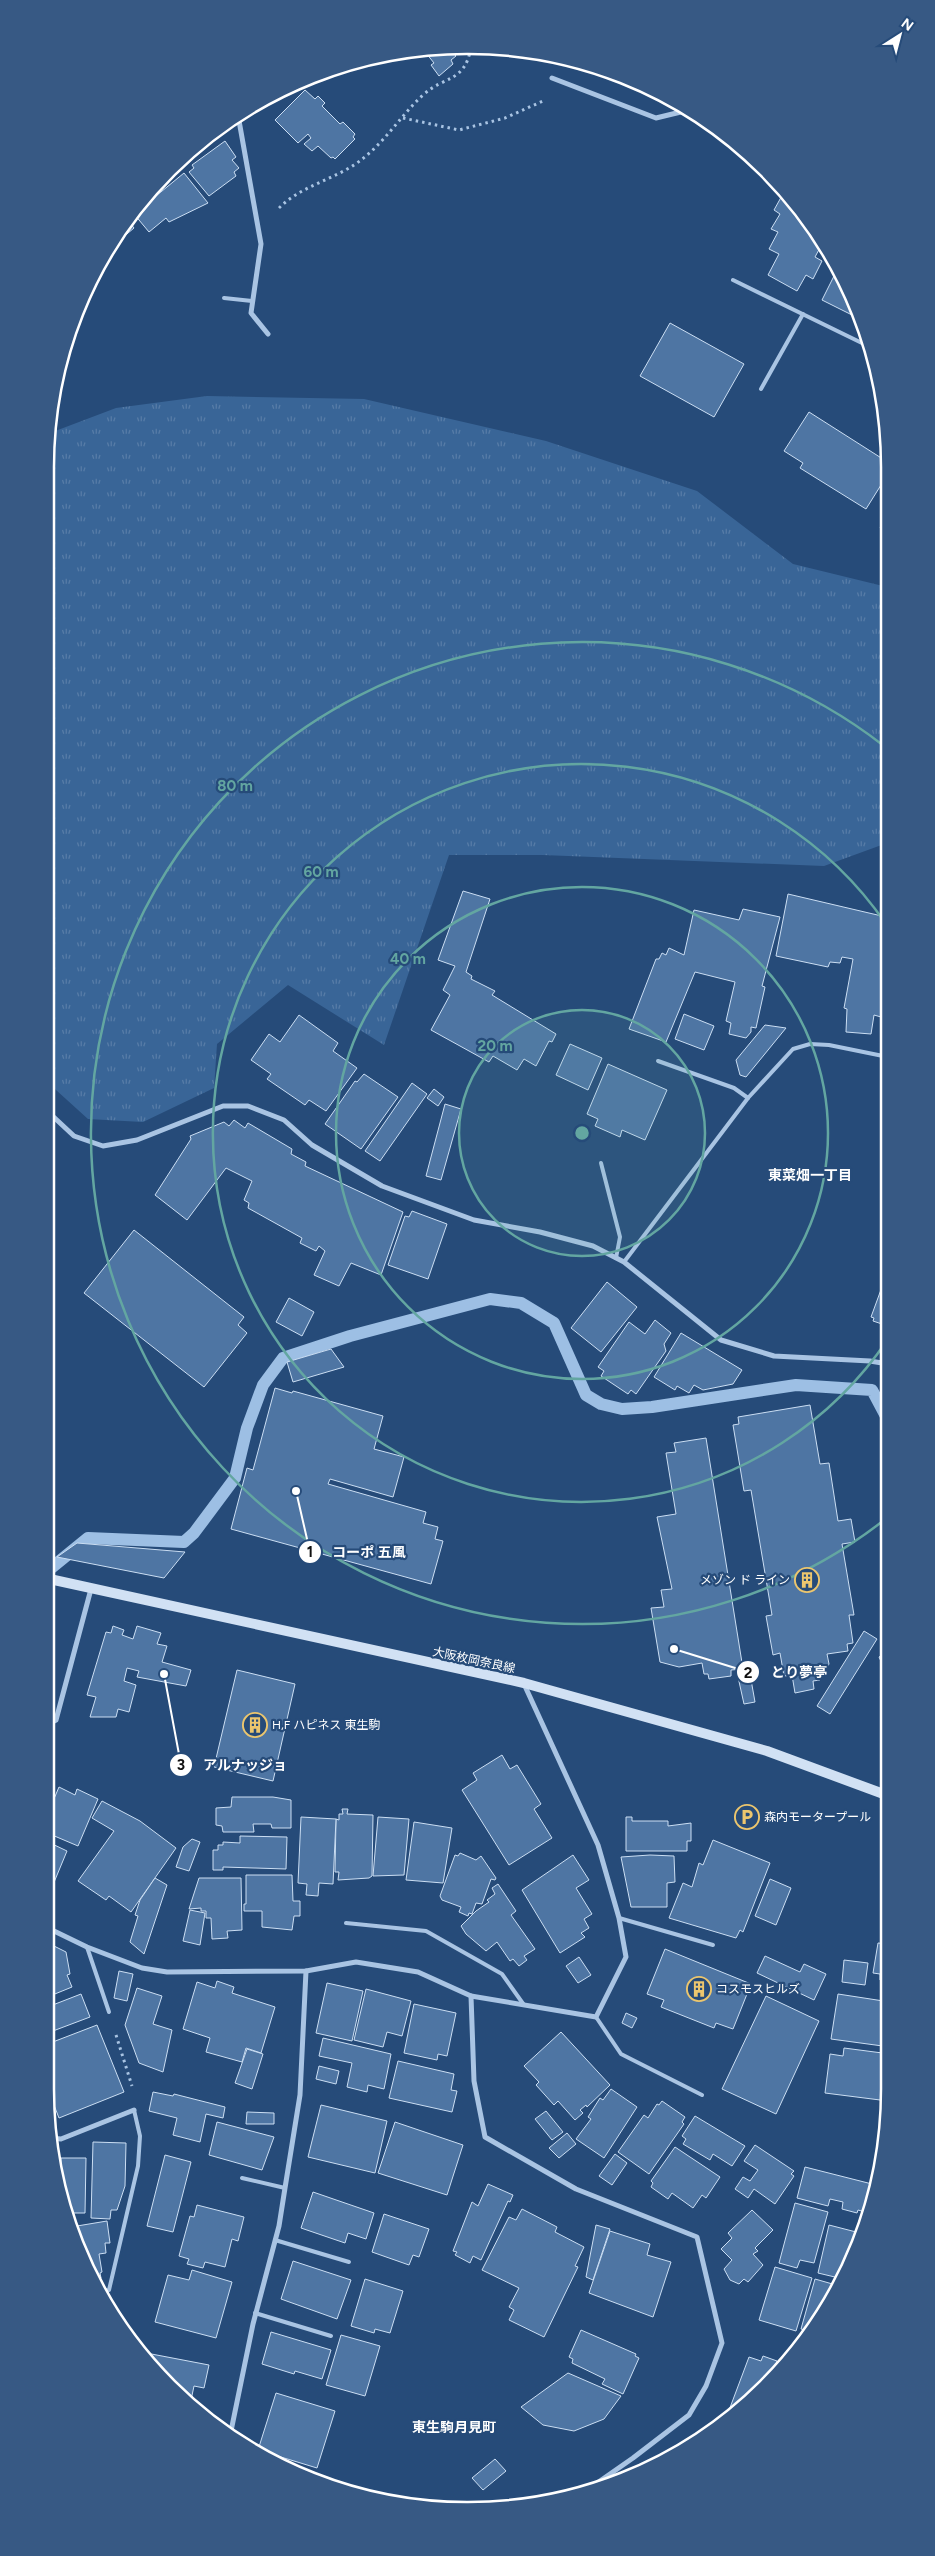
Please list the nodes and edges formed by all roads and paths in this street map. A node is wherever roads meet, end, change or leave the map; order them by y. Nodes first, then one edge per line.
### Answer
1 (470, 54) edge
2 (552, 78) dead end
3 (570, 84) junction
4 (679, 112) edge
5 (403, 118) junction
6 (239, 122) edge
7 (258, 227) junction
8 (733, 280) dead end
9 (224, 298) dead end
10 (252, 301) junction
11 (803, 314) junction
12 (268, 334) dead end
13 (861, 343) edge
14 (761, 389) dead end
15 (881, 1055) edge
16 (658, 1062) dead end
17 (748, 1098) junction
18 (54, 1117) edge
19 (601, 1164) dead end
20 (616, 1258) junction
21 (624, 1262) junction
22 (881, 1363) edge
23 (54, 1580) edge
24 (91, 1589) junction
25 (524, 1684) junction
26 (54, 1721) edge
27 (881, 1793) edge
28 (619, 1918) junction
29 (346, 1923) dead end
30 (54, 1931) dead end
31 (713, 1945) dead end
32 (87, 1947) junction
33 (306, 1971) junction
34 (471, 1996) junction
35 (524, 2005) junction
36 (109, 2012) joint
37 (596, 2017) junction
38 (702, 2095) dead end
39 (134, 2110) junction
40 (57, 2139) edge
41 (242, 2178) dead end
42 (285, 2188) junction
43 (275, 2240) junction
44 (349, 2262) dead end
45 (107, 2290) edge
46 (255, 2313) junction
47 (331, 2336) dead end
48 (232, 2428) edge
49 (601, 2480) edge

1 - 5 path
2 - 3 street
3 - 4 street
3 - 5 path
5 - 7 path
6 - 7 street
7 - 10 street
8 - 11 lane
9 - 10 lane
10 - 12 street
11 - 13 lane
11 - 14 lane
15 - 17 lane
16 - 17 lane
17 - 21 lane
18 - 20 street
19 - 20 lane
20 - 21 street
21 - 22 street
23 - 24 main road, 大阪枚岡奈良線
24 - 25 main road, 大阪枚岡奈良線
24 - 26 street
25 - 27 main road, 大阪枚岡奈良線
25 - 28 street
28 - 31 lane
28 - 37 street
29 - 35 lane
30 - 32 street
32 - 33 street
32 - 36 lane
33 - 34 street
33 - 42 street
34 - 35 street
34 - 49 street
35 - 37 street
36 - 39 path
37 - 38 lane
39 - 40 street
39 - 45 lane
41 - 42 lane
42 - 43 street
43 - 44 lane
43 - 46 street
46 - 47 lane
46 - 48 street

